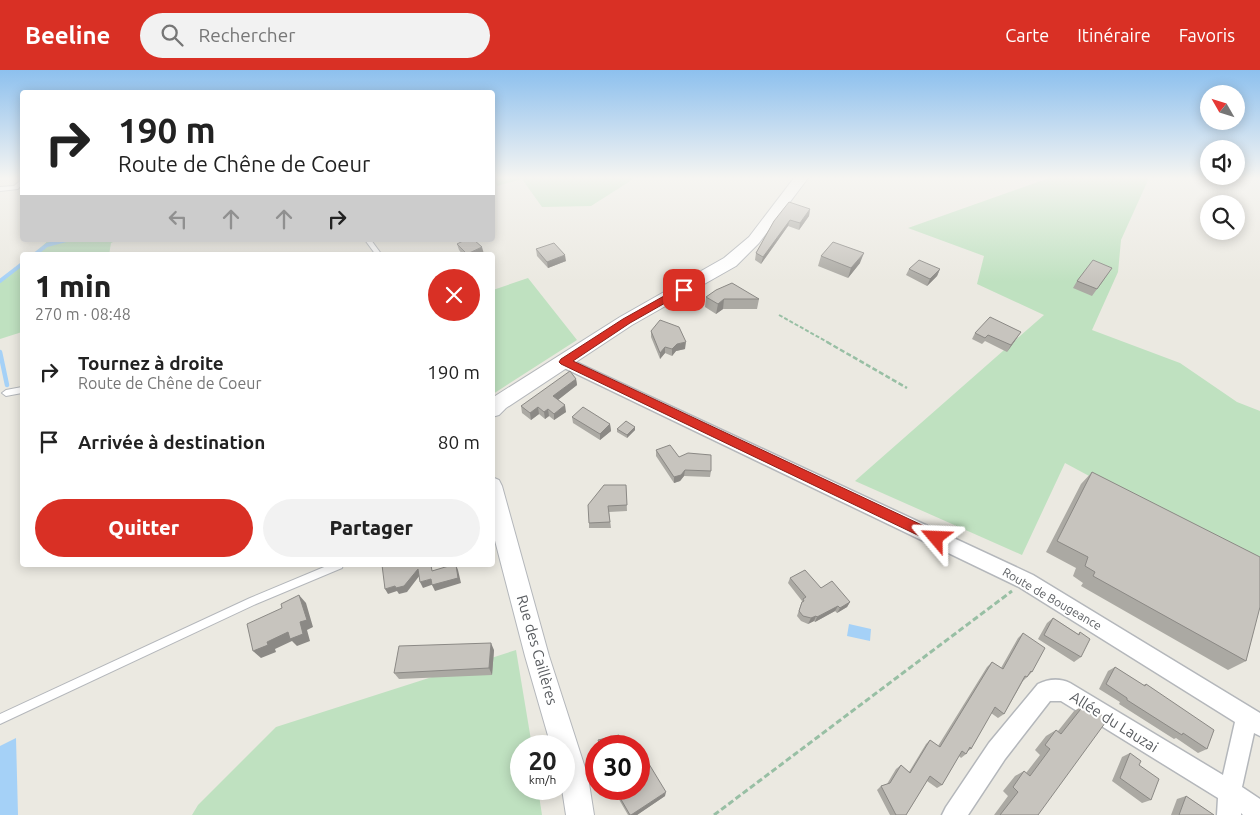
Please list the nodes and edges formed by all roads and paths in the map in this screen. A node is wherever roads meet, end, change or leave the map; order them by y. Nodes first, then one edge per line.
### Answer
1 (774, 213) edge
2 (779, 315) dead end
3 (565, 362) junction
4 (907, 388) dead end
5 (20, 390) edge
6 (6, 392) dead end
7 (495, 407) edge
8 (495, 499) edge
9 (334, 567) edge
10 (1026, 581) junction
11 (0, 719) edge
12 (1254, 721) edge
13 (1230, 792) junction
14 (1260, 813) edge
15 (580, 815) edge
16 (714, 815) edge
17 (954, 815) edge
18 (1229, 815) edge

1 - 3 street
2 - 4 path
3 - 7 street
3 - 10 street, Route de Bougeance
5 - 6 lane
8 - 15 street, Rue des Caillères
9 - 11 lane
10 - 12 street, Route de Bougeance
10 - 16 path
12 - 13 street
13 - 14 street, Allée du Lauzai
13 - 17 street, Allée du Lauzai
13 - 18 street

